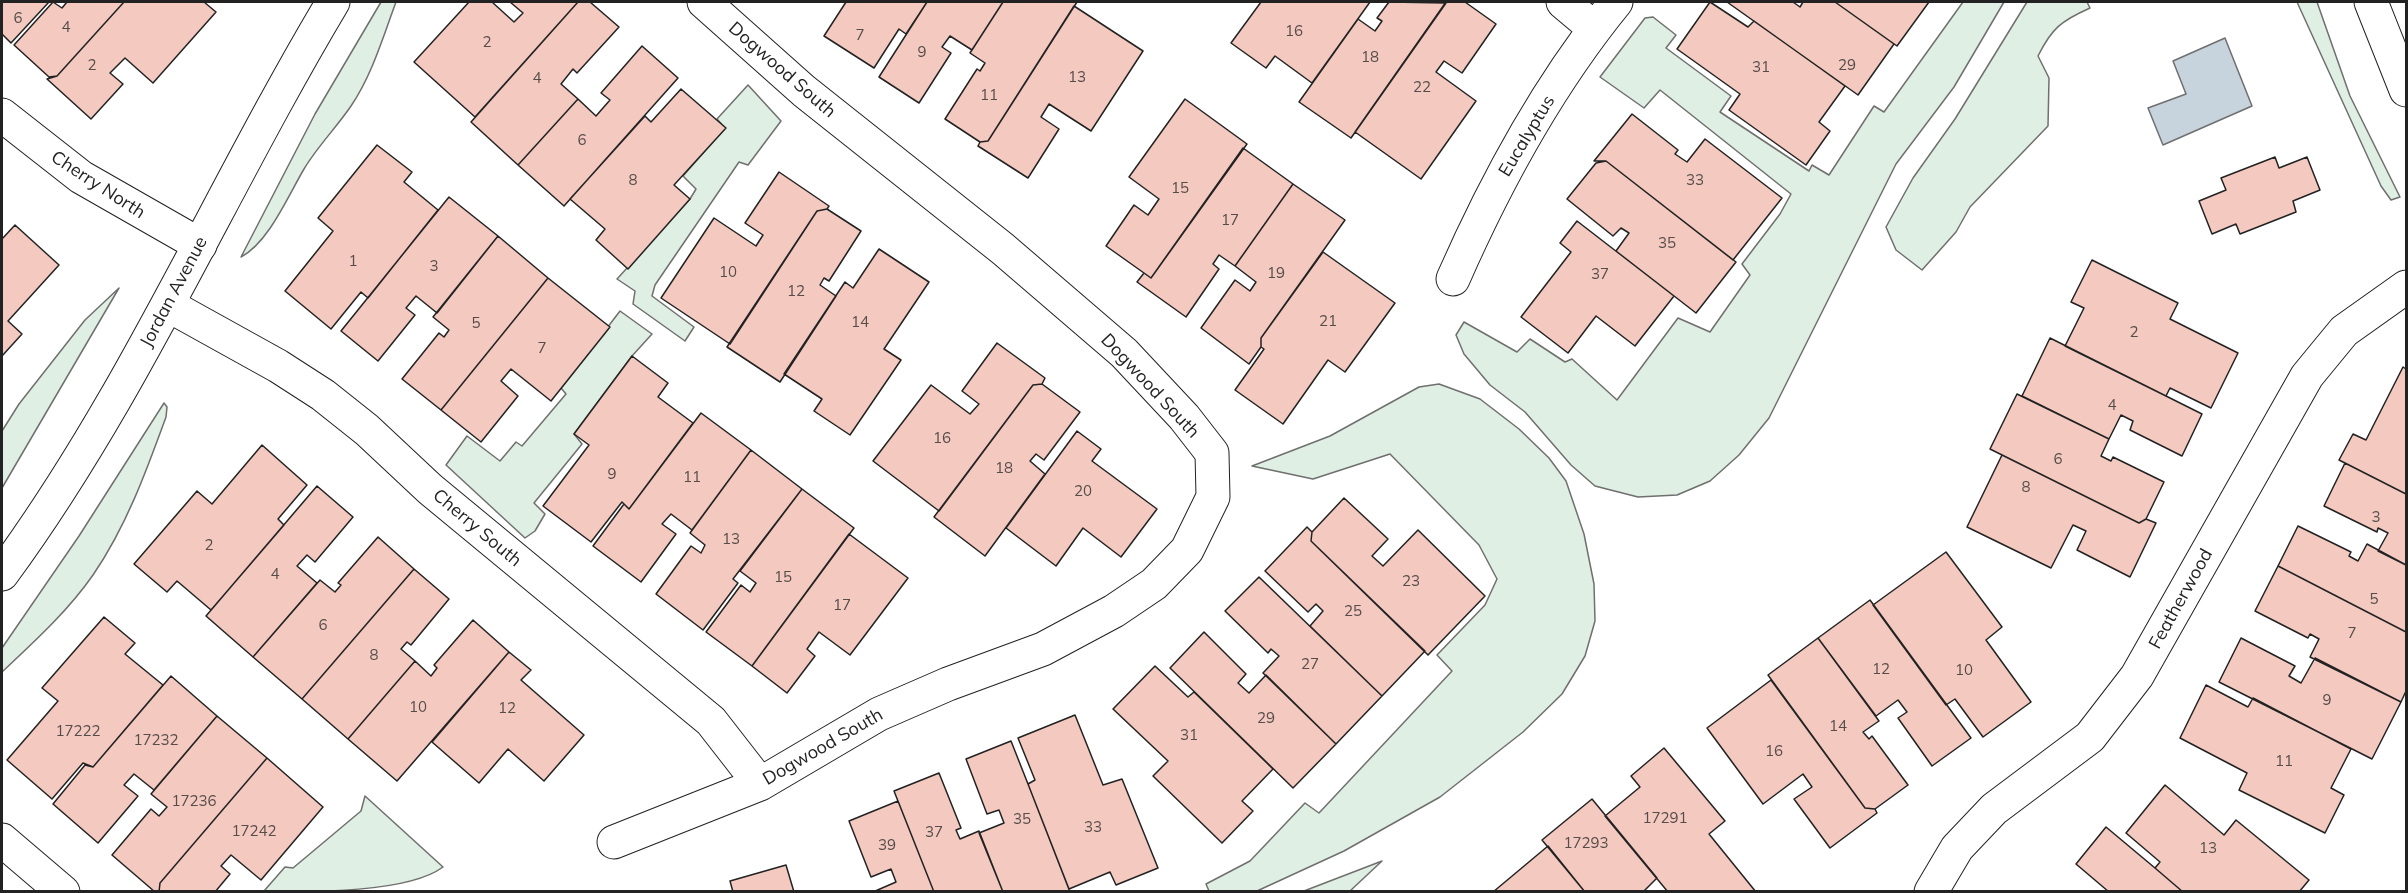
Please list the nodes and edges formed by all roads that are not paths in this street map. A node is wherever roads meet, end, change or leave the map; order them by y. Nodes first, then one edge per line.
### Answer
1 (333, 2) edge
2 (704, 2) edge
3 (1563, 2) edge
4 (1616, 2) edge
5 (2371, 2) edge
6 (1594, 28) junction
7 (2406, 87) edge
8 (2, 115) edge
9 (200, 246) junction
10 (1453, 279) dead end
11 (2406, 287) edge
12 (168, 305) junction
13 (2, 574) edge
14 (760, 784) junction
15 (2, 840) edge
16 (614, 842) dead end
17 (63, 891) edge
18 (1930, 891) edge

1 - 9 street, Jordan Avenue
2 - 14 street, Dogwood South
3 - 6 street
4 - 6 street, Eucalyptus
5 - 7 street
6 - 10 street, Eucalyptus
8 - 9 street, Cherry North
9 - 12 street, Jordan Avenue
11 - 18 street, Featherwood
12 - 13 street, Jordan Avenue
12 - 14 street, Cherry South
14 - 16 street, Dogwood South
15 - 17 street

